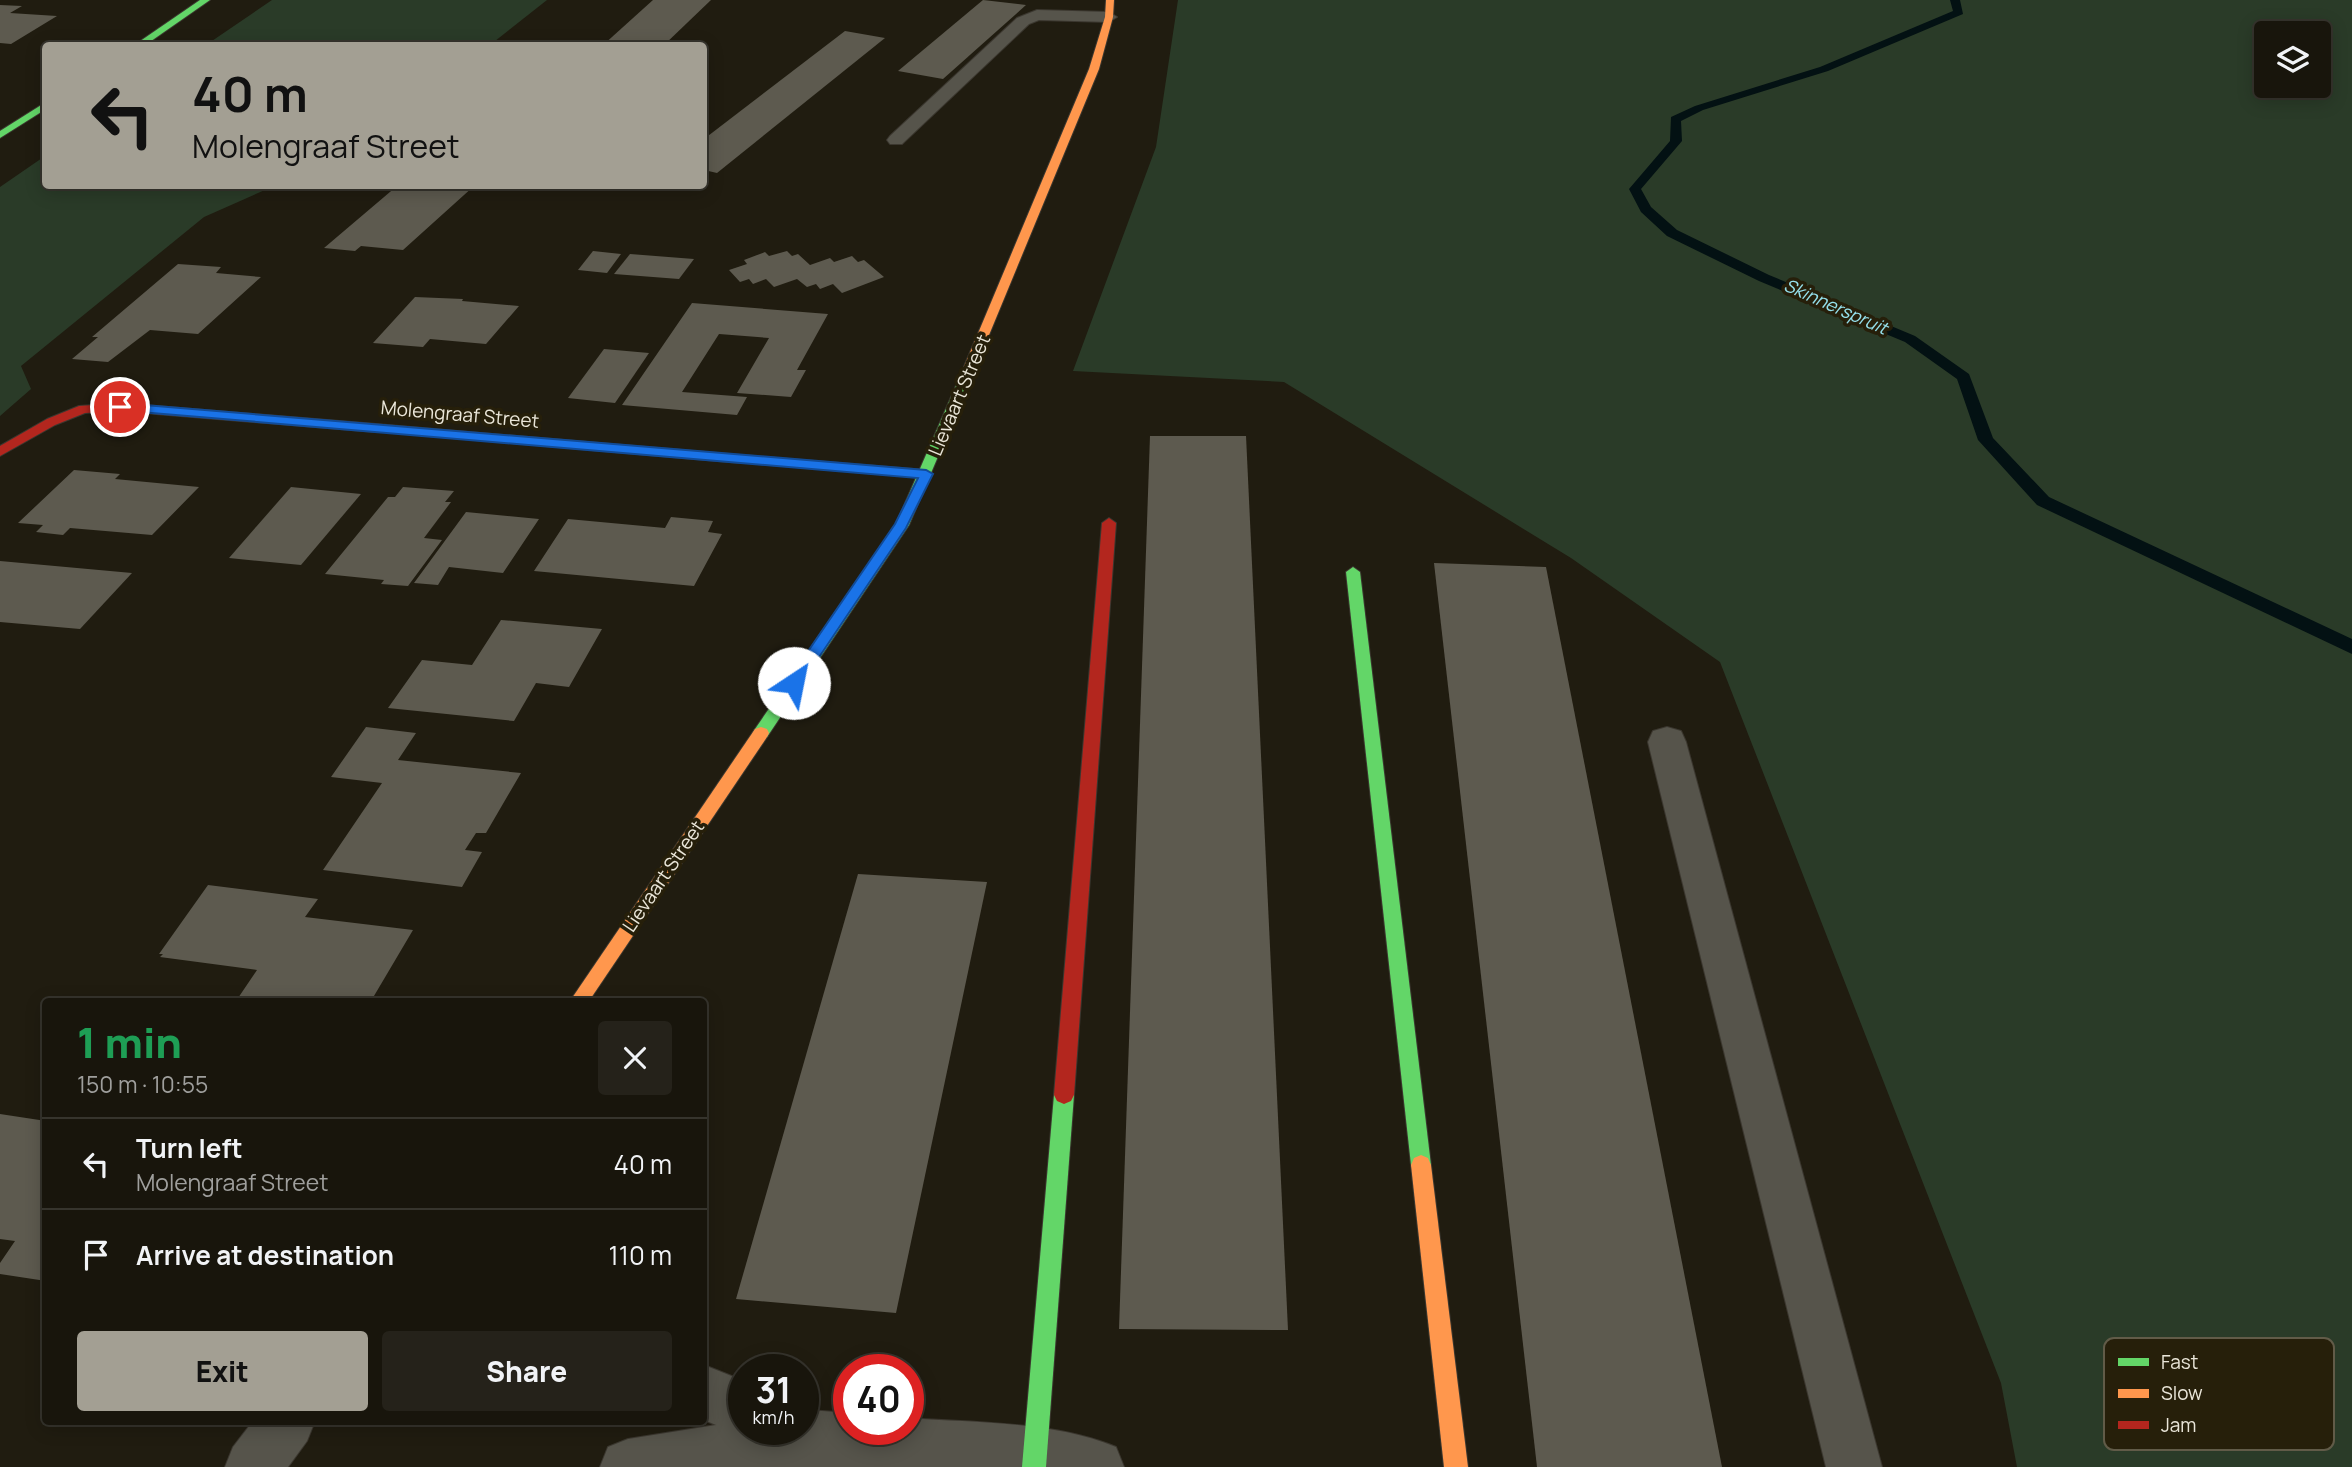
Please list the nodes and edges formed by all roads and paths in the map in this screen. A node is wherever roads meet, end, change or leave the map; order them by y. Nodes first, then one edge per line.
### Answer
1 (206, 0) edge
2 (1110, 8) edge
3 (143, 42) edge
4 (42, 108) edge
5 (0, 135) edge
6 (896, 140) dead end
7 (0, 452) edge
8 (926, 474) junction
9 (1109, 523) dead end
10 (1353, 572) dead end
11 (1667, 742) dead end
12 (581, 998) edge
13 (707, 1393) edge
14 (728, 1402) edge
15 (284, 1425) edge
16 (819, 1436) edge
17 (743, 1445) edge
18 (1036, 1461) edge
19 (253, 1467) edge
20 (628, 1467) edge
21 (1096, 1467) edge
22 (1456, 1467) edge
23 (1854, 1467) edge

1 - 3 street
2 - 6 lane
2 - 8 street, Lievaart Street
4 - 5 street
7 - 8 street, Molengraaf Street
8 - 12 street, Lievaart Street
9 - 18 street
10 - 22 street
11 - 23 street
13 - 14 street
15 - 19 street
16 - 18 street
17 - 20 street
18 - 21 street

